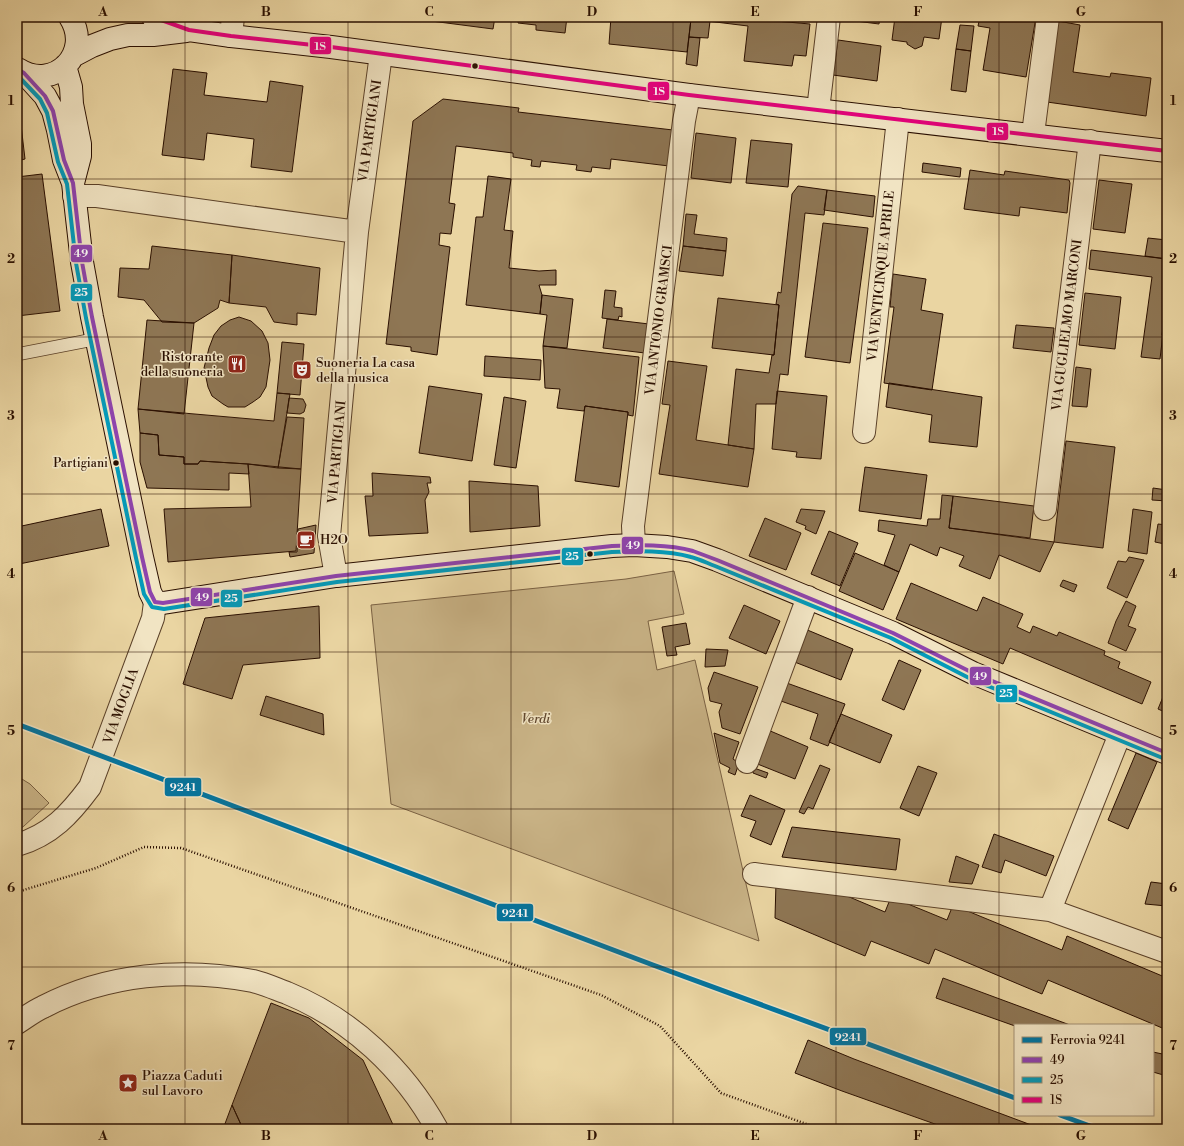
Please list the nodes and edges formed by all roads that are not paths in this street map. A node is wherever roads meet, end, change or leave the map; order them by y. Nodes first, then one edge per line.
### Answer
1 (70, 17) edge
2 (153, 17) edge
3 (829, 17) edge
4 (1048, 17) edge
5 (232, 27) edge
6 (189, 30) junction
7 (381, 54) junction
8 (69, 61) junction
9 (21, 71) edge
10 (690, 95) junction
11 (818, 110) junction
12 (898, 119) junction
13 (1033, 134) junction
14 (1090, 141) junction
15 (1167, 151) edge
16 (74, 190) junction
17 (356, 232) junction
18 (96, 338) junction
19 (20, 354) dead end
20 (864, 432) dead end
21 (1045, 510) dead end
22 (634, 545) junction
23 (336, 576) junction
24 (808, 597) junction
25 (155, 602) junction
26 (1120, 734) junction
27 (1167, 753) edge
28 (746, 762) dead end
29 (17, 845) edge
30 (754, 874) dead end
31 (1050, 910) junction
32 (1167, 952) edge
33 (17, 1023) edge
34 (438, 1129) edge

1 - 8 street
2 - 6 street
3 - 11 street
4 - 13 street
5 - 6 street
5 - 7 street
6 - 8 street
7 - 10 street
7 - 17 street, VIA PARTIGIANI
8 - 9 street
8 - 16 street
9 - 16 street
10 - 11 street
10 - 22 street, VIA ANTONIO GRAMSCI
11 - 12 street
12 - 13 street
12 - 20 street, VIA VENTICINQUE APRILE
13 - 14 street
14 - 15 street
14 - 21 street, VIA GUGLIELMO MARCONI
16 - 17 street
16 - 18 street
17 - 23 street, VIA PARTIGIANI
18 - 19 lane
18 - 25 street
22 - 23 street
22 - 24 street
23 - 25 street
24 - 26 street
24 - 28 street
25 - 29 street, VIA MOGLIA
26 - 27 street
26 - 31 street
30 - 31 street
31 - 32 street
33 - 34 street

